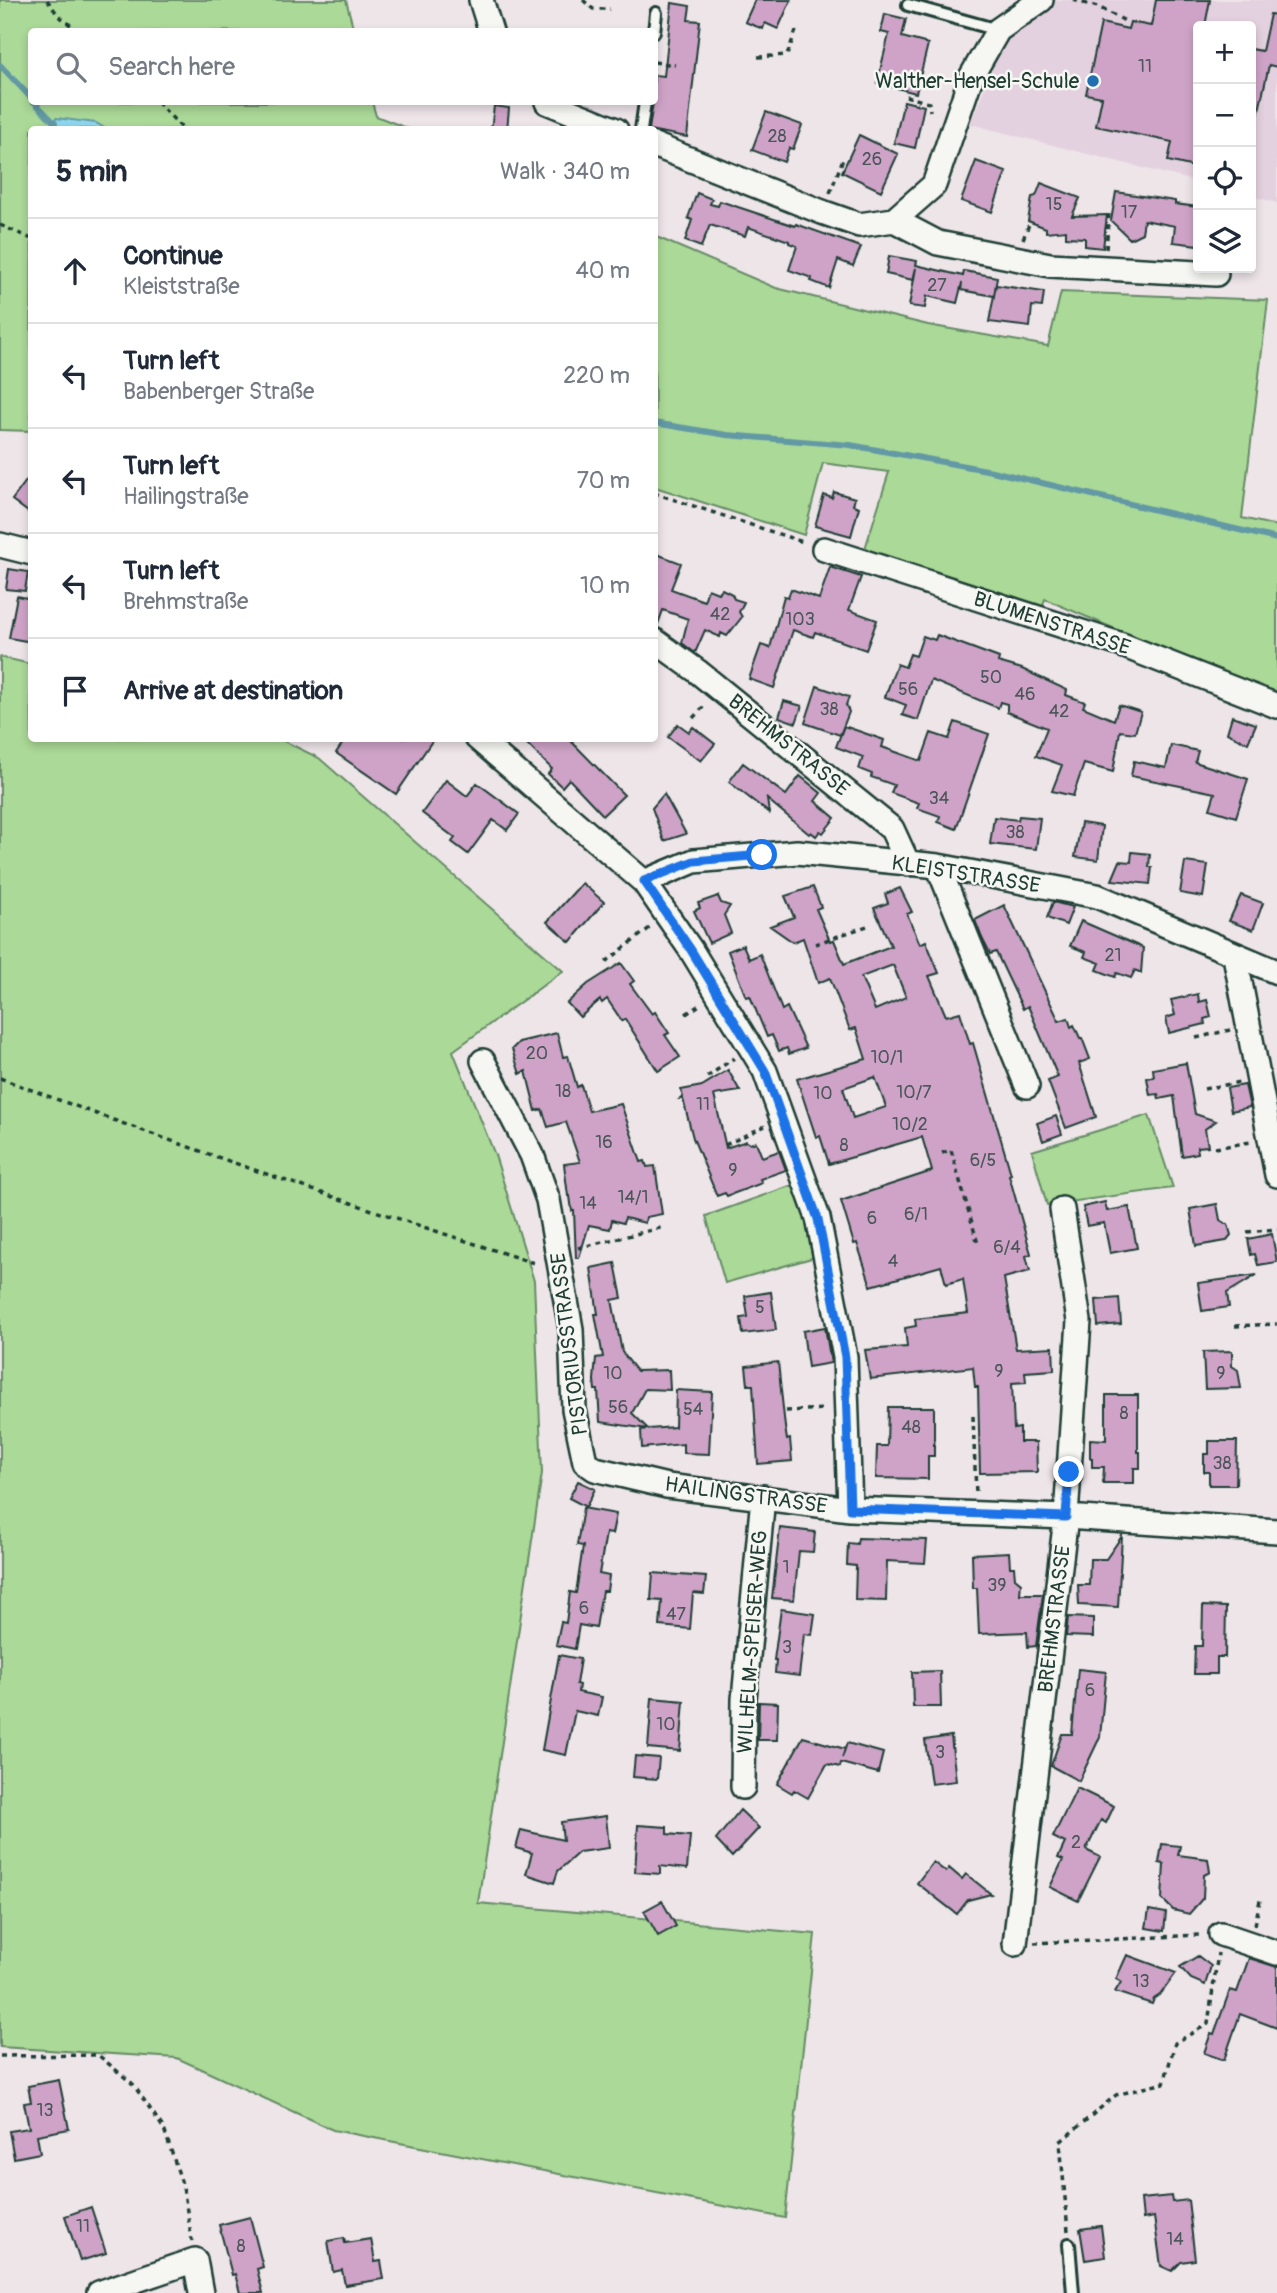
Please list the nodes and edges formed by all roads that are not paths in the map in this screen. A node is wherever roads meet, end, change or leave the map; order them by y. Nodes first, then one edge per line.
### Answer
1 (481, 0) edge
2 (1041, 0) edge
3 (908, 5) dead end
4 (656, 13) dead end
5 (490, 28) edge
6 (654, 28) edge
7 (998, 30) junction
8 (554, 105) edge
9 (645, 105) edge
10 (606, 126) edge
11 (642, 126) edge
12 (658, 147) edge
13 (894, 220) junction
14 (1216, 274) dead end
15 (0, 545) edge
16 (824, 549) road end
17 (28, 552) edge
18 (658, 643) edge
19 (1277, 706) edge
20 (482, 742) edge
21 (908, 864) junction
22 (938, 866) junction
23 (644, 881) junction
24 (1235, 956) junction
25 (1277, 972) edge
26 (483, 1061) dead end
27 (1027, 1086) dead end
28 (1277, 1175) edge
29 (1062, 1209) dead end
30 (595, 1469) joint
31 (763, 1497) junction
32 (850, 1509) junction
33 (1066, 1517) junction
34 (1277, 1531) edge
35 (743, 1787) dead end
36 (1221, 1934) road end
37 (1015, 1944) road end
38 (1277, 1953) edge
39 (1069, 2244) road end
40 (99, 2293) edge
41 (201, 2293) edge
42 (1073, 2293) edge

1 - 5 street
2 - 7 street
3 - 7 lane
4 - 6 lane
7 - 13 street
8 - 10 street
9 - 11 lane
12 - 13 street
13 - 14 street
15 - 17 street
16 - 19 street, BLUMENSTRASSE
18 - 21 street, BREHMSTRASSE
20 - 23 street
21 - 22 street, KLEISTSTRASSE
21 - 23 street, KLEISTSTRASSE
22 - 24 street, KLEISTSTRASSE
22 - 27 street
23 - 32 street
24 - 25 street, KLEISTSTRASSE
24 - 28 street
26 - 30 street, PISTORIUSSTRASSE
29 - 33 street, BREHMSTRASSE
30 - 31 street, HAILINGSTRASSE
31 - 32 street, HAILINGSTRASSE
31 - 35 street, WILHELM-SPEISER-WEG
32 - 33 street, HAILINGSTRASSE
33 - 34 street, HAILINGSTRASSE
33 - 37 street, BREHMSTRASSE
36 - 38 street
39 - 42 lane
40 - 41 street

